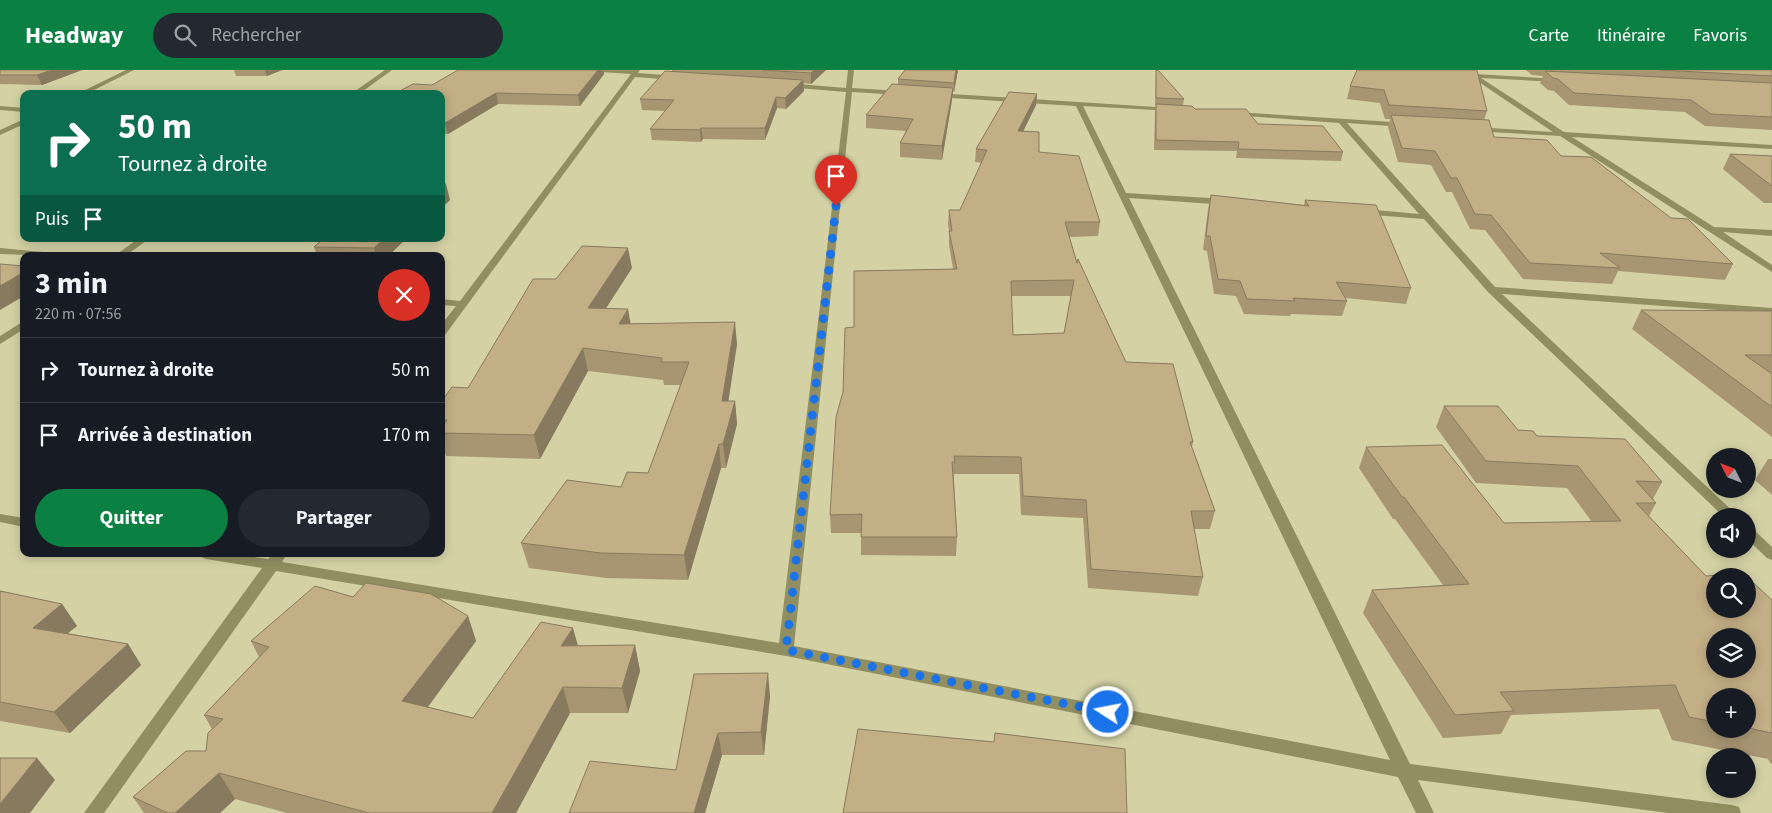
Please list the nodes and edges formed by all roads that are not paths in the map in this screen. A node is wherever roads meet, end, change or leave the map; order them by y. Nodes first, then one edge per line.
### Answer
1 (131, 70) edge
2 (389, 70) edge
3 (601, 70) edge
4 (851, 70) edge
5 (1464, 70) edge
6 (636, 72) edge
7 (1472, 76) junction
8 (692, 79) edge
9 (1562, 80) edge
10 (771, 84) edge
11 (88, 90) edge
12 (360, 90) edge
13 (849, 90) junction
14 (909, 93) edge
15 (929, 94) edge
16 (1078, 104) junction
17 (0, 108) edge
18 (20, 110) edge
19 (1176, 110) edge
20 (1225, 114) edge
21 (1342, 122) junction
22 (20, 123) edge
23 (1411, 126) edge
24 (1470, 129) edge
25 (0, 133) edge
26 (1559, 134) junction
27 (1772, 147) edge
28 (1123, 194) junction
29 (1240, 203) edge
30 (1358, 212) edge
31 (1427, 216) junction
32 (1712, 228) junction
33 (1772, 233) edge
34 (140, 242) edge
35 (0, 251) edge
36 (125, 252) edge
37 (20, 253) edge
38 (1772, 269) edge
39 (1492, 290) junction
40 (445, 302) edge
41 (462, 304) junction
42 (1772, 311) edge
43 (20, 327) edge
44 (445, 327) edge
45 (0, 341) edge
46 (1723, 508) edge
47 (0, 518) edge
48 (20, 522) edge
49 (1756, 540) edge
50 (1772, 555) edge
51 (248, 557) edge
52 (276, 559) edge
53 (786, 650) junction
54 (1406, 771) junction
55 (93, 813) edge
56 (1425, 813) edge
57 (1732, 813) edge

1 - 11 street
2 - 12 street
3 - 6 street
4 - 13 street
5 - 7 street
6 - 8 street
6 - 41 street
7 - 9 street
7 - 26 street
10 - 13 street
13 - 14 street
13 - 53 street
15 - 16 street
16 - 19 street
16 - 28 street
17 - 18 street
20 - 21 street
21 - 23 street
21 - 31 street
22 - 25 street
24 - 26 street
26 - 27 street
26 - 32 street
28 - 29 street
28 - 54 street
30 - 31 street
31 - 39 street
32 - 33 street
32 - 38 street
34 - 36 street
35 - 37 street
39 - 42 street
39 - 46 street
40 - 41 street
41 - 44 street
43 - 45 street
47 - 48 street
49 - 50 street
51 - 52 street
52 - 53 street
52 - 55 street
53 - 54 street
54 - 56 street
54 - 57 street

